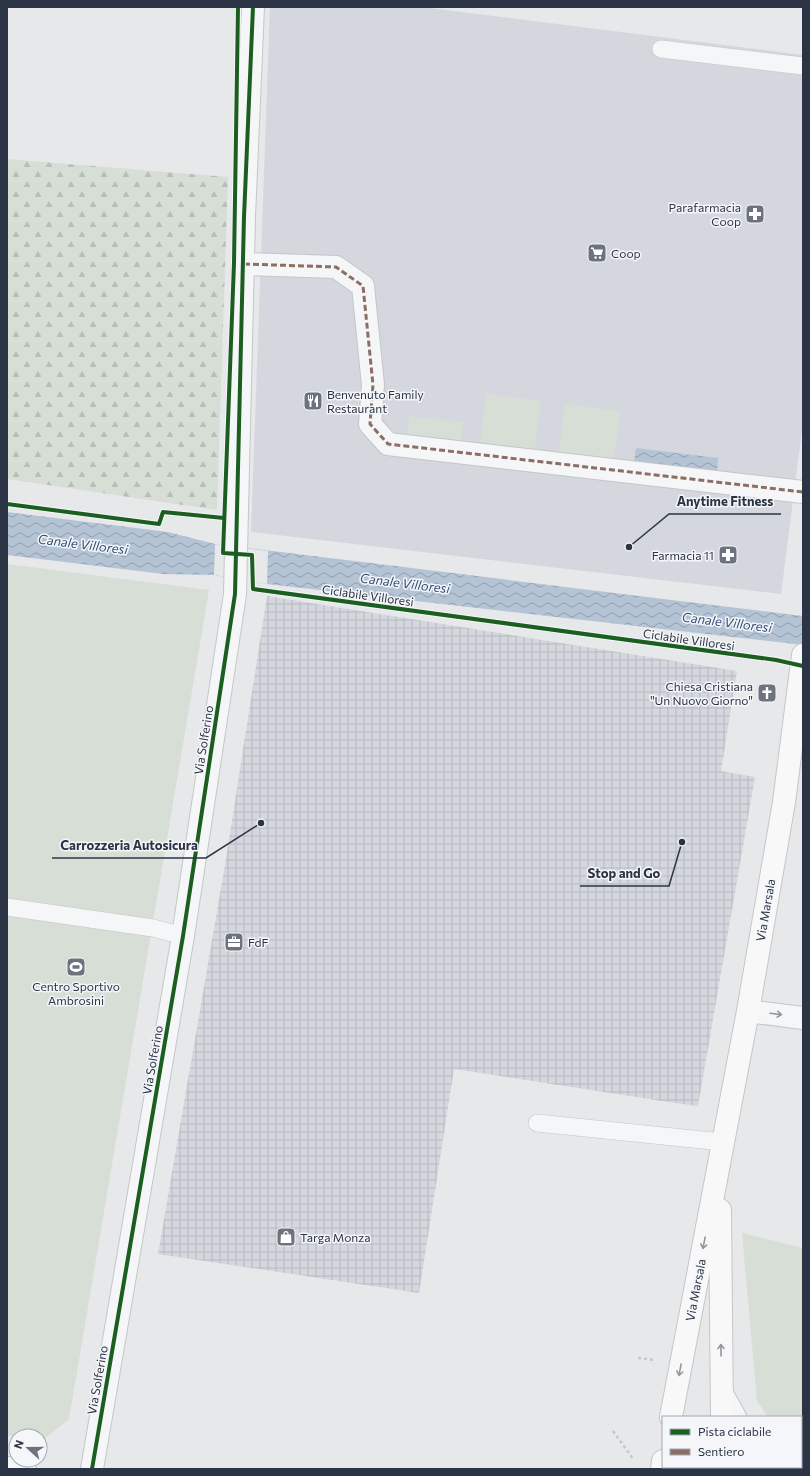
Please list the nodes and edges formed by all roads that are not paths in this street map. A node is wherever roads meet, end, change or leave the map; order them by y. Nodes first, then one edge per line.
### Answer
1 (252, 7) edge
2 (660, 49) dead end
3 (803, 66) edge
4 (244, 264) junction
5 (803, 492) edge
6 (803, 655) edge
7 (7, 907) edge
8 (183, 936) junction
9 (748, 1010) junction
10 (803, 1018) edge
11 (537, 1123) dead end
12 (722, 1142) junction
13 (719, 1163) junction
14 (722, 1394) junction
15 (671, 1416) edge
16 (722, 1416) edge
17 (734, 1416) edge
18 (7, 1468) edge
19 (25, 1469) edge
20 (92, 1469) edge

1 - 4 street, Via Solferino
2 - 3 lane
4 - 5 street
4 - 8 street, Via Solferino
6 - 9 street, Via Marsala
7 - 8 lane
8 - 20 street, Via Solferino
9 -> 10 street
9 - 12 street, Via Marsala
11 - 12 lane
12 - 13 street, Via Marsala
14 -> 13 street, Via Marsala
13 -> 15 street, Via Marsala
14 - 16 street, Via Marsala
14 - 17 street
18 - 19 street

